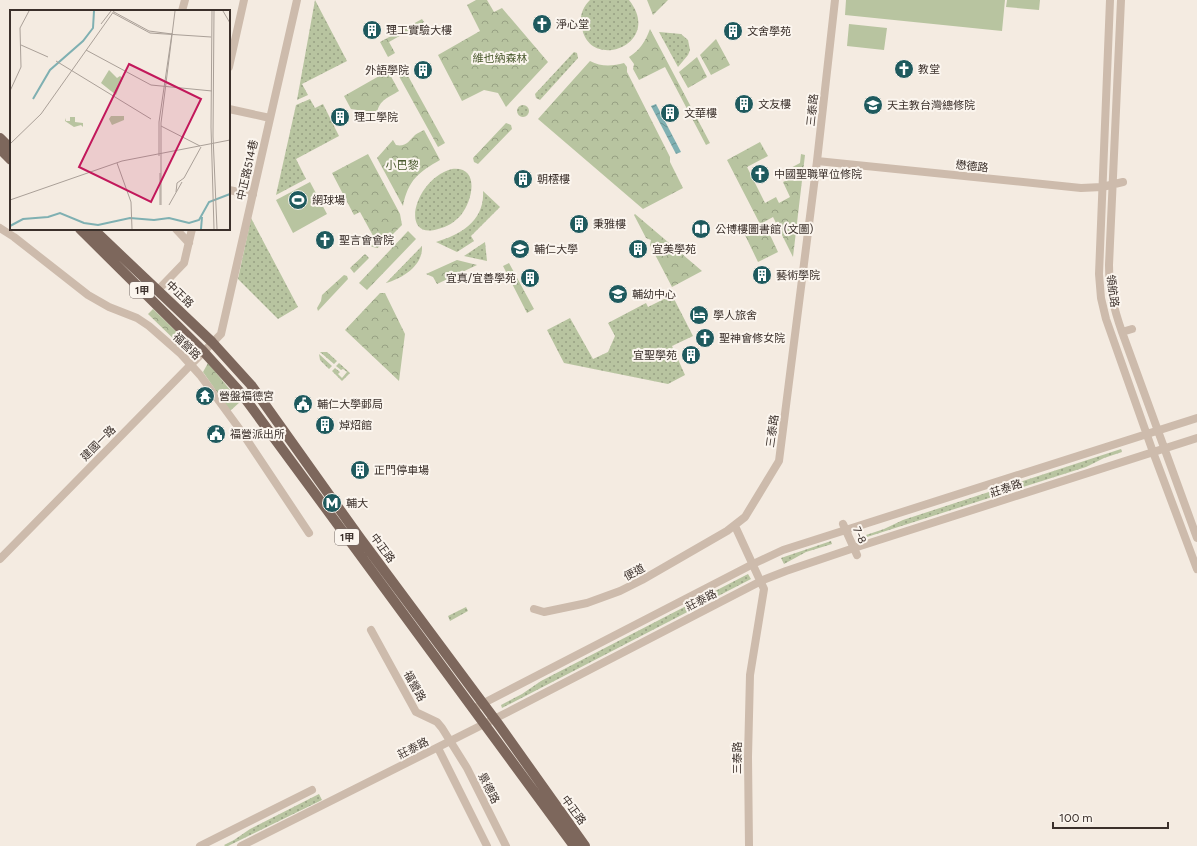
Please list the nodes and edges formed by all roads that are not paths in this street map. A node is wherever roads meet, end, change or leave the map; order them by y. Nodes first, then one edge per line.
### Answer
1 (185, 0) edge
2 (244, 0) edge
3 (297, 0) edge
4 (834, 0) edge
5 (1110, 0) edge
6 (1121, 0) edge
7 (182, 10) edge
8 (230, 63) edge
9 (230, 109) edge
10 (270, 118) junction
11 (0, 138) edge
12 (10, 148) edge
13 (0, 150) edge
14 (10, 159) edge
15 (817, 161) junction
16 (1123, 182) dead end
17 (1112, 184) junction
18 (1102, 187) junction
19 (230, 190) edge
20 (252, 195) junction
21 (0, 228) edge
22 (81, 230) edge
23 (94, 230) edge
24 (177, 230) edge
25 (192, 230) edge
26 (189, 243) junction
27 (158, 290) junction
28 (1132, 329) dead end
29 (1122, 332) junction
30 (212, 342) junction
31 (203, 351) junction
32 (190, 364) junction
33 (259, 397) junction
34 (249, 404) junction
35 (1197, 418) edge
36 (1158, 431) junction
37 (1147, 435) junction
38 (1197, 438) edge
39 (1164, 448) junction
40 (1153, 452) junction
41 (735, 526) junction
42 (844, 527) junction
43 (309, 533) dead end
44 (1197, 538) edge
45 (855, 552) junction
46 (0, 559) edge
47 (753, 564) junction
48 (1197, 570) edge
49 (761, 581) junction
50 (534, 609) dead end
51 (371, 630) dead end
52 (482, 704) junction
53 (472, 709) junction
54 (494, 720) junction
55 (484, 724) junction
56 (450, 742) junction
57 (438, 748) junction
58 (312, 790) dead end
59 (202, 845) edge
60 (241, 846) edge
61 (487, 846) edge
62 (506, 846) edge
63 (574, 846) edge
64 (585, 846) edge
65 (749, 846) edge

1 - 7 street
2 - 8 street
3 - 10 street, 中正路514巷
4 - 15 street, 三泰路
5 - 18 street, 領航路
6 - 17 street, 領航路
9 - 10 street
10 - 20 street, 中正路514巷
11 - 12 main road
13 - 14 main road
15 - 18 street, 懋德路
15 - 41 street, 三泰路
16 - 17 street, 懋德路
17 - 18 street, 懋德路
17 - 29 street, 領航路
18 - 37 street, 領航路
19 - 20 street
20 - 30 street, 中正路514巷
21 - 32 street, 福營路
22 - 31 main road, 中正路 / 1甲
23 - 27 main road, 中正路 / 1甲
24 - 26 street
25 - 26 street
26 - 27 street
27 - 30 main road, 中正路 / 1甲
28 - 29 street
29 - 36 street, 領航路
30 - 31 street, 建國一路
30 - 33 main road, 中正路 / 1甲
31 - 32 street, 建國一路
31 - 34 main road, 中正路 / 1甲
32 - 43 street, 福營路
32 - 46 street, 建國一路
33 - 34 main road
33 - 52 main road, 中正路 / 1甲
34 - 53 main road, 中正路 / 1甲
35 - 36 street, 莊泰路
36 - 37 street, 莊泰路
36 - 39 street, 領航路
37 - 40 street, 領航路
37 - 42 street, 莊泰路
38 - 39 street, 莊泰路
39 - 40 street, 莊泰路
39 - 44 street, 領航路
40 - 45 street, 莊泰路
40 - 48 street, 領航路
41 - 47 street, 三泰路
41 - 50 street, 便道
42 - 45 street, 7-8
42 - 47 street, 莊泰路
45 - 49 street, 莊泰路
47 - 49 street, 三泰路
47 - 52 street, 莊泰路
49 - 54 street, 莊泰路
49 - 65 street, 三泰路
51 - 56 street, 福營路
52 - 53 street, 莊泰路
52 - 54 main road, 中正路 / 1甲
53 - 55 main road, 中正路 / 1甲
54 - 55 street, 莊泰路
54 - 64 main road, 中正路 / 1甲
55 - 56 street, 莊泰路
55 - 63 main road, 中正路 / 1甲
56 - 57 street, 莊泰路
56 - 62 street, 景德路
57 - 60 street, 莊泰路
57 - 61 street
58 - 59 street

